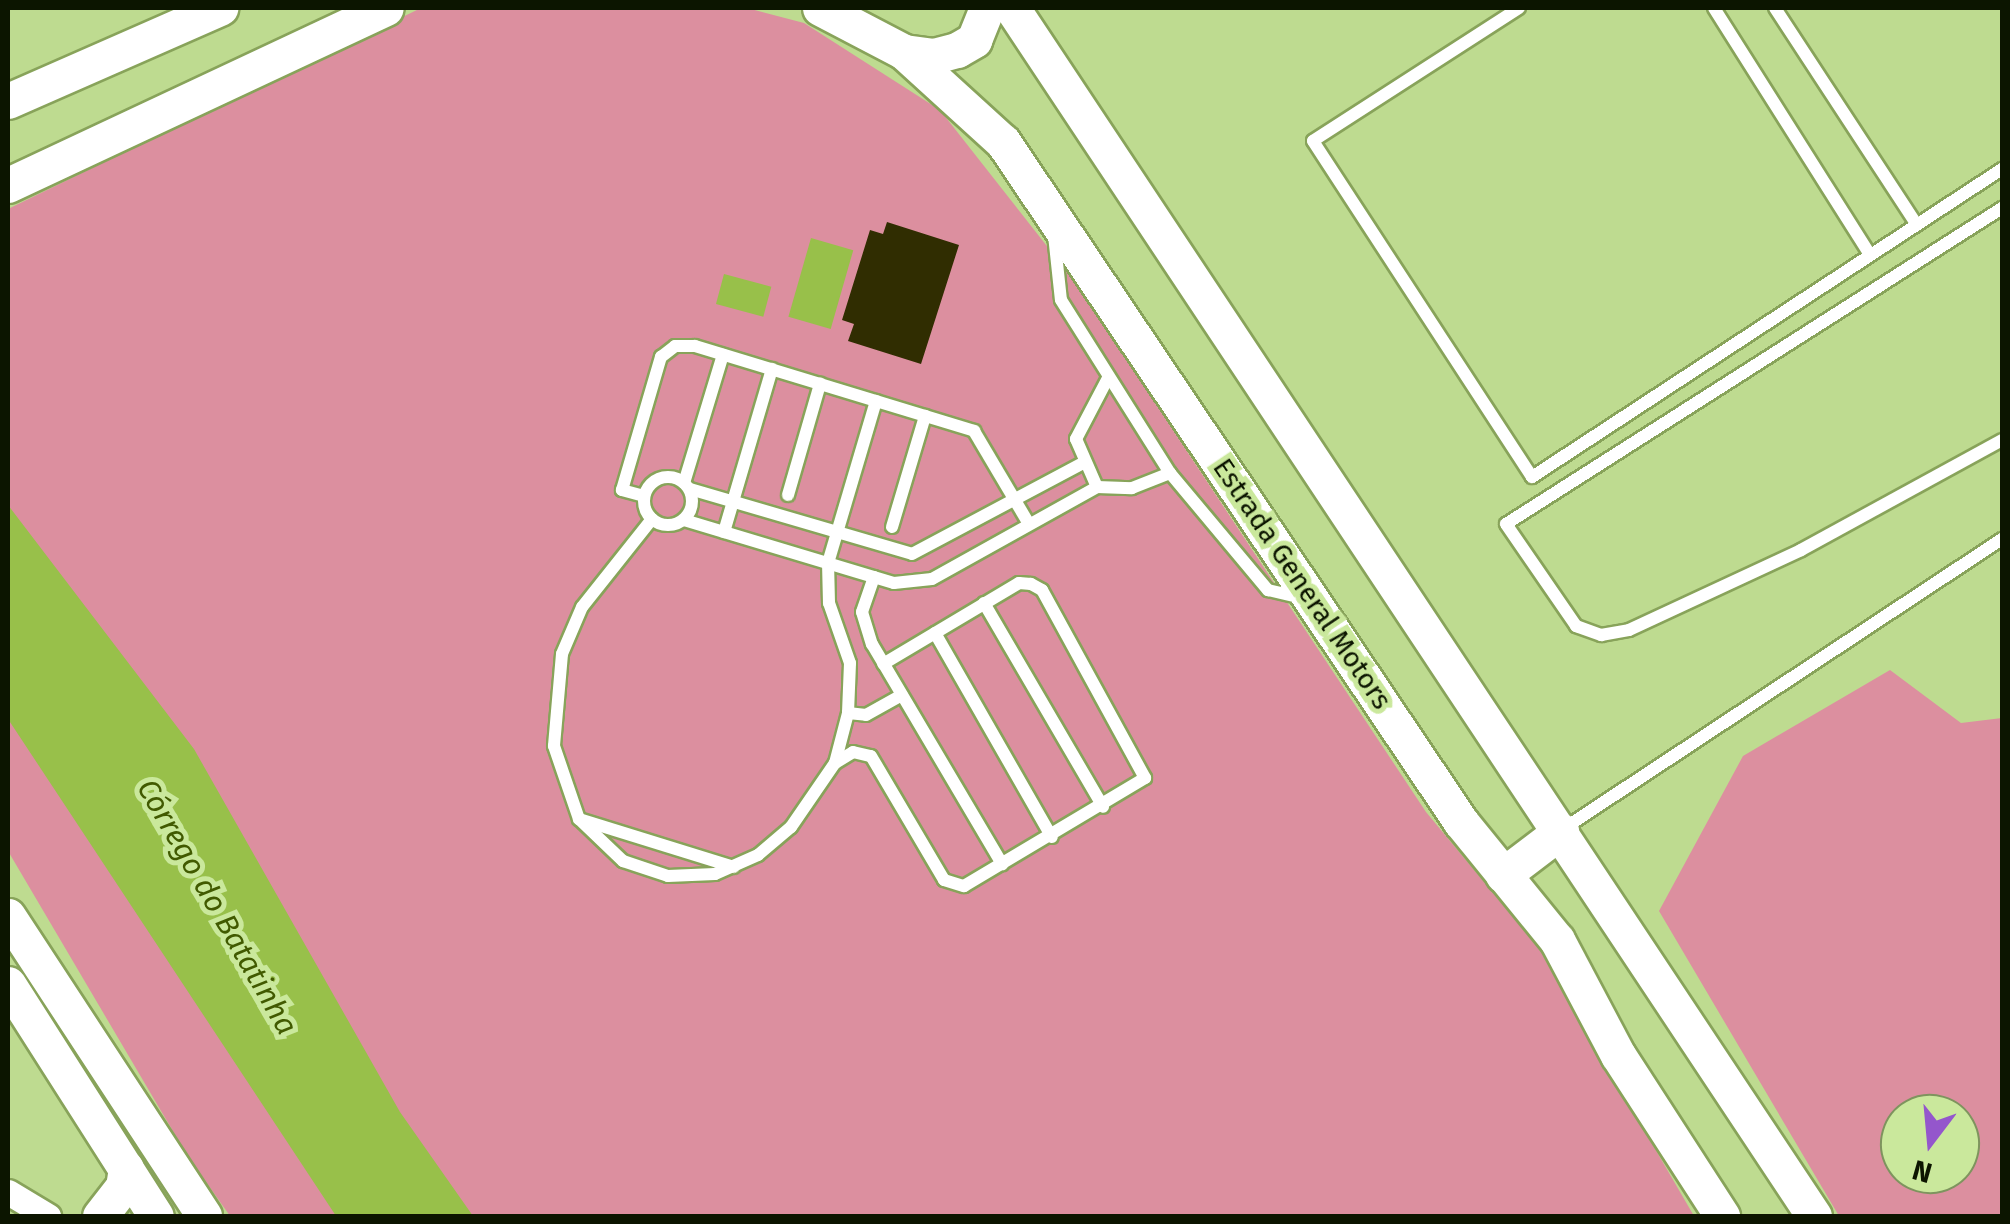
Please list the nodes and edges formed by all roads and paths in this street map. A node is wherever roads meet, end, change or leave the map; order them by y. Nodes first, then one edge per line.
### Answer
1 (220, 8) edge
2 (386, 8) edge
3 (821, 8) edge
4 (986, 8) edge
5 (1012, 8) edge
6 (1518, 8) edge
7 (1714, 8) edge
8 (1775, 8) edge
9 (904, 52) junction
10 (8, 101) edge
11 (2002, 169) edge
12 (8, 186) edge
13 (2002, 208) edge
14 (1054, 222) junction
15 (1916, 225) junction
16 (1870, 255) junction
17 (723, 354) junction
18 (772, 370) junction
19 (1108, 378) junction
20 (820, 384) junction
21 (876, 401) junction
22 (925, 416) junction
23 (2002, 440) edge
24 (1083, 462) junction
25 (1170, 473) junction
26 (687, 486) junction
27 (1097, 486) junction
28 (788, 495) dead end
29 (644, 496) junction
30 (1014, 499) junction
31 (733, 502) junction
32 (652, 520) junction
33 (684, 520) junction
34 (1029, 524) junction
35 (892, 527) dead end
36 (724, 532) junction
37 (837, 532) junction
38 (2002, 539) edge
39 (828, 563) junction
40 (874, 577) junction
41 (1314, 598) junction
42 (984, 604) junction
43 (935, 633) junction
44 (884, 664) junction
45 (902, 696) junction
46 (848, 713) junction
47 (835, 763) junction
48 (1103, 808) junction
49 (579, 819) junction
50 (1562, 831) junction
51 (1052, 836) junction
52 (1002, 864) junction
53 (734, 866) junction
54 (1503, 875) junction
55 (8, 916) edge
56 (8, 984) edge
57 (126, 1168) junction
58 (8, 1192) edge
59 (48, 1216) edge
60 (100, 1216) edge
61 (156, 1216) edge
62 (204, 1216) edge
63 (1722, 1216) edge
64 (1814, 1216) edge

1 - 10 main road
2 - 12 main road
3 - 9 main road, Estrada General Motors
4 - 9 main road
5 - 50 main road
6 - 16 lane
7 - 16 lane
8 - 15 lane
9 - 14 main road, Estrada General Motors
11 - 15 lane
13 - 23 lane
14 - 19 lane
14 - 41 main road, Estrada General Motors
15 - 16 lane
17 - 18 lane
17 - 26 lane
17 - 29 lane
18 - 20 lane
18 - 31 lane
19 - 24 lane
19 - 25 lane
20 - 21 lane
20 - 28 lane
21 - 22 lane
21 - 37 lane
22 - 30 lane
22 - 35 lane
24 - 27 lane
24 - 30 lane
25 - 27 lane
25 - 41 lane
26 - 29 lane
26 - 31 lane
26 - 33 lane
27 - 34 lane
29 - 32 lane
30 - 34 lane
30 - 37 lane
31 - 36 lane
31 - 37 lane
32 - 33 lane
32 - 49 lane
33 - 36 lane
34 - 40 lane
36 - 39 lane
37 - 39 lane
38 - 50 lane
39 - 40 lane
39 - 46 lane
40 - 44 lane
41 - 54 main road, Estrada General Motors
42 - 43 lane
42 - 48 lane
42 - 48 lane
43 - 44 lane
43 - 51 lane
44 - 45 lane
45 - 46 lane
45 - 52 lane
46 - 47 lane
47 - 52 lane
47 - 53 lane
48 - 51 lane
49 - 53 lane
49 - 53 lane
50 - 54 main road
50 - 64 main road
51 - 52 lane
54 - 63 main road, Estrada General Motors
55 - 62 main road
56 - 57 main road
57 - 60 main road
57 - 61 main road
58 - 59 street

